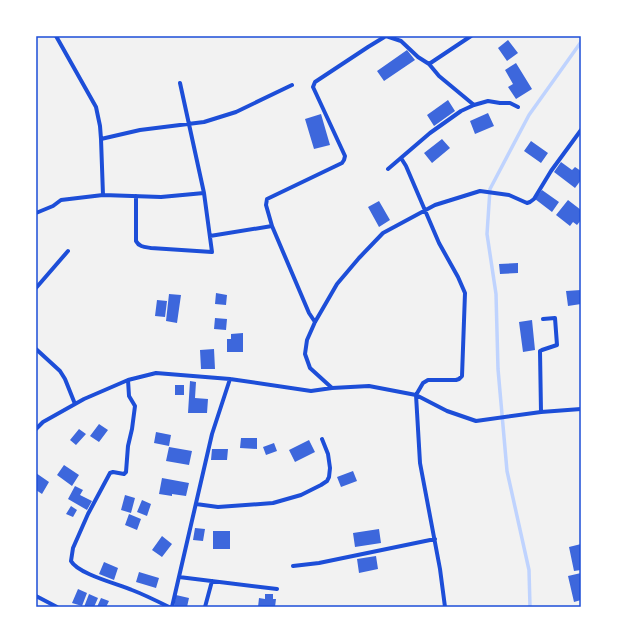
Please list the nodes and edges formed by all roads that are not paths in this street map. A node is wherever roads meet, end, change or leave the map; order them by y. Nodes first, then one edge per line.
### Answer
1 (56, 36) edge
2 (467, 37) edge
3 (429, 64) junction
4 (180, 82) dead end
5 (292, 86) dead end
6 (474, 105) junction
7 (518, 107) dead end
8 (190, 124) junction
9 (581, 130) edge
10 (101, 139) junction
11 (401, 158) junction
12 (388, 169) dead end
13 (204, 193) junction
14 (103, 195) junction
15 (136, 196) junction
16 (425, 211) junction
17 (36, 213) edge
18 (272, 226) junction
19 (210, 236) junction
20 (68, 251) dead end
21 (36, 288) edge
22 (543, 319) dead end
23 (315, 321) junction
24 (36, 349) edge
25 (230, 379) junction
26 (128, 380) junction
27 (332, 388) junction
28 (416, 395) junction
29 (75, 404) junction
30 (580, 409) edge
31 (541, 412) junction
32 (581, 414) edge
33 (36, 429) edge
34 (322, 439) dead end
35 (196, 504) junction
36 (435, 539) junction
37 (293, 566) dead end
38 (179, 577) junction
39 (212, 581) junction
40 (276, 589) dead end
41 (36, 596) edge
42 (57, 607) edge
43 (170, 607) edge
44 (206, 607) edge
45 (445, 607) edge

1 - 10 street
2 - 3 street
3 - 6 street
3 - 18 street
4 - 8 street
5 - 8 street
6 - 7 street
6 - 11 street
8 - 10 street
8 - 13 street
9 - 16 street
10 - 14 street
11 - 12 street
11 - 16 street
13 - 15 street
13 - 19 street
14 - 15 street
14 - 17 street
15 - 19 street
16 - 23 street
16 - 28 street
18 - 19 street
18 - 23 street
20 - 21 street
22 - 31 street
23 - 27 street
24 - 29 street
25 - 26 street
25 - 27 street
25 - 35 street
26 - 29 street
26 - 43 street
27 - 28 street
28 - 31 street
28 - 36 street
29 - 33 street
30 - 31 street
30 - 32 street
34 - 35 street
35 - 38 street
36 - 37 street
36 - 45 street
38 - 39 street
38 - 43 street
39 - 40 street
39 - 44 street
41 - 42 street

